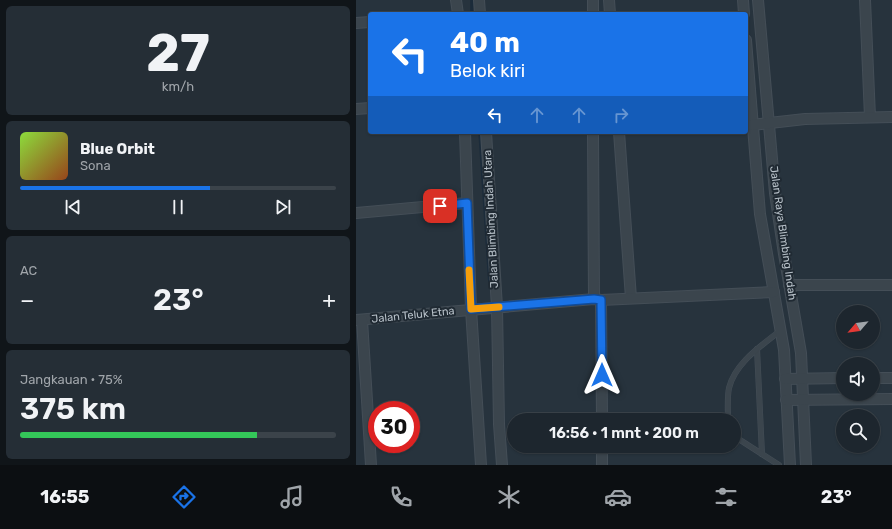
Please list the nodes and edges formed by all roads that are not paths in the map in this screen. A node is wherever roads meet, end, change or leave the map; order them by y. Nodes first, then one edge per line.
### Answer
1 (456, 0) edge
2 (479, 0) edge
3 (593, 0) edge
4 (610, 0) edge
5 (743, 0) edge
6 (758, 0) edge
7 (864, 0) edge
8 (458, 12) edge
9 (480, 12) edge
10 (593, 12) edge
11 (610, 12) edge
12 (744, 12) edge
13 (368, 22) edge
14 (356, 23) edge
15 (748, 68) edge
16 (368, 108) edge
17 (356, 109) edge
18 (870, 117) junction
19 (892, 117) edge
20 (769, 123) junction
21 (752, 125) junction
22 (465, 134) edge
23 (486, 134) edge
24 (593, 134) edge
25 (619, 134) edge
26 (467, 203) junction
27 (356, 213) edge
28 (789, 285) junction
29 (892, 285) edge
30 (774, 292) junction
31 (631, 298) junction
32 (598, 299) junction
33 (497, 307) junction
34 (471, 309) junction
35 (359, 320) edge
36 (781, 330) junction
37 (757, 349) junction
38 (802, 378) junction
39 (836, 378) edge
40 (880, 378) edge
41 (892, 378) edge
42 (785, 379) junction
43 (892, 399) edge
44 (786, 400) junction
45 (803, 400) junction
46 (602, 413) edge
47 (728, 413) edge
48 (741, 441) edge
49 (602, 453) edge
50 (762, 454) junction
51 (371, 465) edge
52 (481, 465) edge
53 (502, 465) edge
54 (602, 465) edge
55 (779, 465) edge
56 (790, 465) edge
57 (806, 465) edge

1 - 8 street
2 - 9 street
3 - 10 street
4 - 11 street
5 - 12 street
6 - 20 street, Jalan Raya Blimbing Indah
7 - 18 street
13 - 14 street
15 - 21 street, Jalan Raya Blimbing Indah
16 - 17 street
18 - 19 street
18 - 20 street
20 - 21 street
20 - 28 street, Jalan Raya Blimbing Indah
21 - 30 street, Jalan Raya Blimbing Indah
22 - 26 street, Jalan Blimbing Indah Utara
23 - 33 street, Jalan Blimbing Indah Utara
24 - 32 street
25 - 31 street
26 - 27 street
26 - 34 street, Jalan Blimbing Indah Utara
28 - 29 street
28 - 38 street, Jalan Raya Blimbing Indah
30 - 31 street, Jalan Teluk Etna
30 - 36 street, Jalan Raya Blimbing Indah
31 - 32 street, Jalan Teluk Etna
32 - 33 street, Jalan Teluk Etna
32 - 46 street
33 - 34 street, Jalan Teluk Etna
33 - 53 street, Jalan Blimbing Indah Utara
34 - 35 street, Jalan Teluk Etna
34 - 52 street, Jalan Blimbing Indah Utara
35 - 51 street
36 - 37 lane
36 - 42 street, Jalan Raya Blimbing Indah
37 - 47 lane
37 - 50 lane
38 - 39 street
38 - 42 street
38 - 45 street, Jalan Raya Blimbing Indah
40 - 41 street
42 - 44 street, Jalan Raya Blimbing Indah
43 - 45 street
44 - 45 street
44 - 56 street, Jalan Raya Blimbing Indah
45 - 57 street, Jalan Raya Blimbing Indah
48 - 50 lane
49 - 54 street
50 - 55 lane

